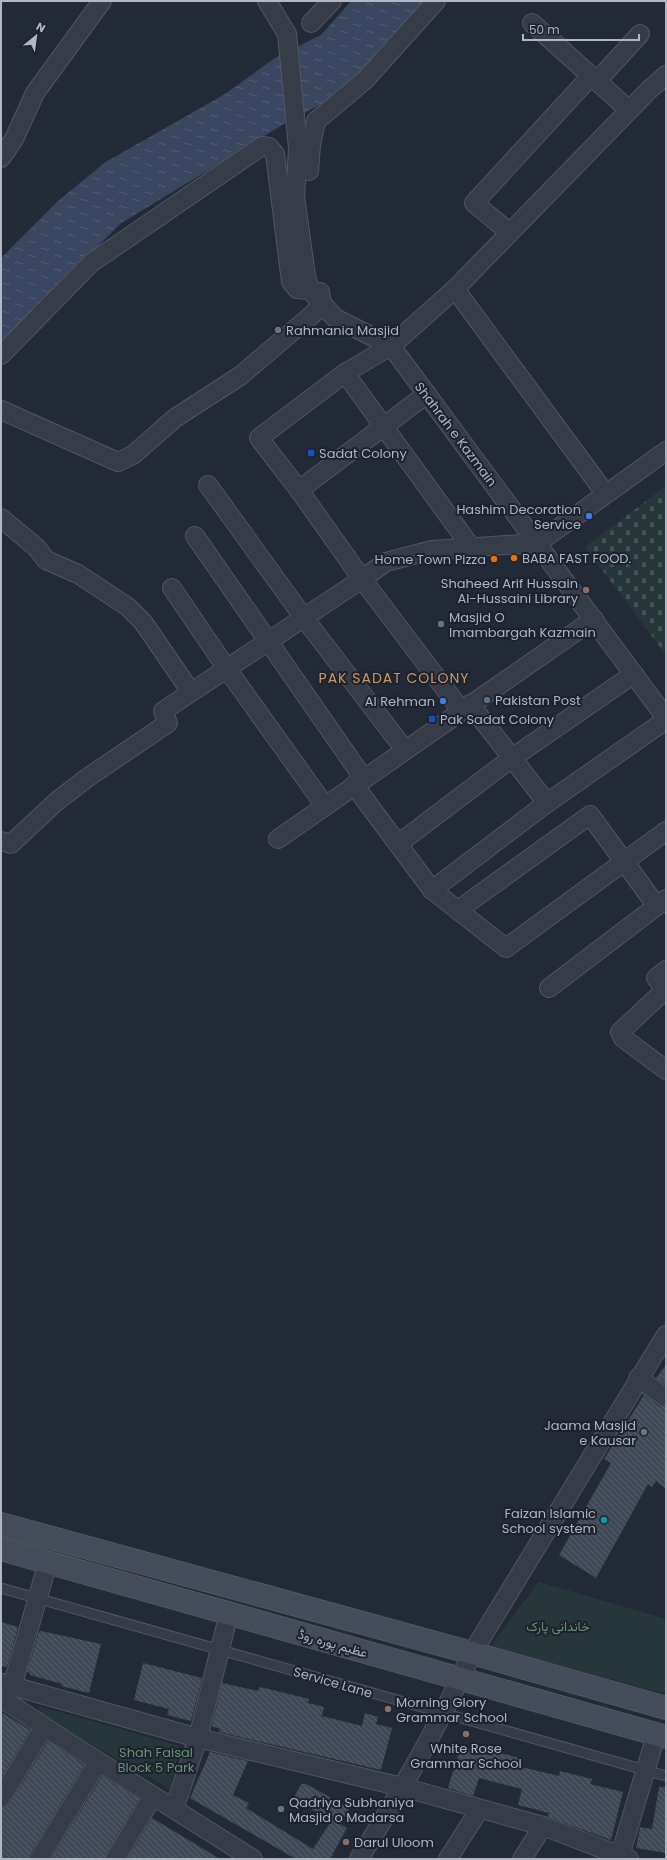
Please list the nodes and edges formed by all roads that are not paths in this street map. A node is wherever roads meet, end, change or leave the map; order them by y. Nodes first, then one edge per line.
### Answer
1 (102, 1) edge
2 (267, 1) edge
3 (332, 1) edge
4 (436, 1) edge
5 (311, 22) dead end
6 (532, 23) dead end
7 (640, 34) dead end
8 (666, 75) edge
9 (594, 78) junction
10 (629, 110) junction
11 (1, 158) edge
12 (508, 232) junction
13 (455, 289) junction
14 (316, 297) junction
15 (391, 346) junction
16 (1, 355) edge
17 (345, 373) junction
18 (427, 394) junction
19 (1, 410) edge
20 (384, 427) junction
21 (666, 451) edge
22 (208, 484) dead end
23 (299, 490) junction
24 (605, 493) junction
25 (1, 518) edge
26 (195, 536) dead end
27 (538, 543) junction
28 (471, 546) junction
29 (362, 579) junction
30 (172, 588) dead end
31 (304, 618) junction
32 (594, 619) junction
33 (267, 642) junction
34 (227, 669) junction
35 (634, 674) junction
36 (191, 692) junction
37 (466, 707) junction
38 (666, 719) edge
39 (404, 750) junction
40 (512, 758) junction
41 (359, 782) junction
42 (547, 803) junction
43 (325, 806) junction
44 (666, 831) edge
45 (278, 839) dead end
46 (1, 841) edge
47 (398, 844) junction
48 (624, 860) junction
49 (432, 890) junction
50 (661, 902) edge
51 (458, 910) junction
52 (666, 970) edge
53 (549, 988) dead end
54 (665, 991) edge
55 (666, 1070) edge
56 (666, 1335) edge
57 (638, 1378) junction
58 (666, 1398) edge
59 (1, 1524) edge
60 (1, 1549) edge
61 (48, 1562) junction
62 (1, 1588) edge
63 (37, 1599) junction
64 (229, 1613) junction
65 (220, 1650) junction
66 (472, 1653) junction
67 (460, 1680) junction
68 (5, 1689) edge
69 (666, 1708) edge
70 (442, 1713) junction
71 (44, 1727) junction
72 (661, 1736) edge
73 (198, 1738) junction
74 (98, 1762) junction
75 (646, 1770) junction
76 (666, 1776) edge
77 (402, 1787) junction
78 (153, 1796) junction
79 (1, 1798) edge
80 (174, 1809) junction
81 (479, 1810) junction
82 (542, 1826) junction
83 (598, 1854) edge
84 (625, 1857) edge
85 (39, 1859) edge
86 (115, 1859) edge
87 (253, 1859) edge
88 (359, 1859) edge
89 (448, 1859) edge
90 (522, 1859) edge

1 - 11 street
2 - 14 street, Shahrah e Kazmain
3 - 5 street
4 - 14 street
6 - 9 street
7 - 9 street
8 - 10 street
9 - 10 street
9 - 12 street
10 - 12 street
12 - 13 street
13 - 15 street
13 - 24 street
14 - 15 street, Shahrah e Kazmain
14 - 16 street
14 - 19 street
15 - 17 street
15 - 18 street, Shahrah e Kazmain
17 - 20 street
17 - 23 street
18 - 20 street
18 - 27 street, Shahrah e Kazmain
20 - 23 street
20 - 28 street
21 - 24 street
22 - 31 street
23 - 29 street
24 - 27 street
25 - 36 street
26 - 33 street
27 - 28 street
27 - 32 street, Shahrah e Kazmain
28 - 29 street
29 - 31 street
29 - 37 street
30 - 34 street
31 - 33 street
31 - 39 street
32 - 35 street, Shahrah e Kazmain
32 - 37 street
33 - 34 street
33 - 41 street
34 - 36 street
34 - 43 street
35 - 38 street, Shahrah e Kazmain
35 - 40 street
36 - 46 street
37 - 39 street
37 - 40 street
38 - 42 street
39 - 41 street
40 - 42 street
40 - 47 street
41 - 43 street
41 - 47 street
42 - 49 street
43 - 45 street
44 - 48 street
47 - 49 street
48 - 50 street
48 - 51 street
48 - 51 street
49 - 51 street
50 - 53 street
52 - 54 street
54 - 55 street
56 - 57 street
57 - 58 street
57 - 66 street
59 - 66 main road, عظیم پورہ روڈ
60 - 61 main road, عظیم پورہ روڈ
61 - 63 street
61 - 64 main road, عظیم پورہ روڈ
62 - 63 lane, Service Lane
63 - 65 lane, Service Lane
63 - 68 street
64 - 65 street
64 - 67 main road, عظیم پورہ روڈ
65 - 70 lane, Service Lane
65 - 73 street
66 - 67 street
66 - 69 main road, عظیم پورہ روڈ
67 - 70 street
67 - 72 main road, عظیم پورہ روڈ
68 - 71 street
68 - 73 street
70 - 75 lane, Service Lane
70 - 77 street
71 - 74 street
71 - 79 street
72 - 75 street
73 - 77 street
73 - 80 street
74 - 78 street
74 - 85 street
75 - 76 lane, Service Lane
75 - 84 street
77 - 81 street
77 - 88 street
78 - 80 street
78 - 86 street
80 - 87 street
81 - 82 street
81 - 89 street
82 - 83 street
82 - 90 street
83 - 84 street

